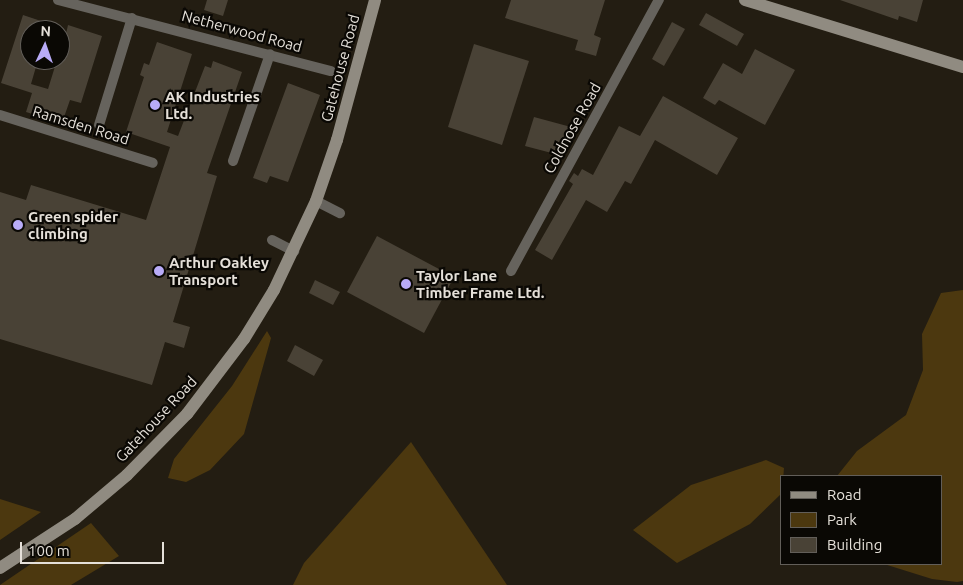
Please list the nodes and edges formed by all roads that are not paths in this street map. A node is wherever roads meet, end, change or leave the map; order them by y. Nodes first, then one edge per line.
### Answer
1 (58, 0) edge
2 (375, 0) edge
3 (659, 0) edge
4 (745, 0) edge
5 (83, 3) edge
6 (132, 18) junction
7 (270, 54) junction
8 (963, 67) edge
9 (331, 71) dead end
10 (0, 115) edge
11 (99, 125) dead end
12 (233, 161) dead end
13 (153, 163) dead end
14 (316, 201) junction
15 (340, 213) dead end
16 (272, 240) dead end
17 (294, 251) junction
18 (511, 271) dead end
19 (0, 568) edge

1 - 5 street, Netherwood Road
2 - 14 main road, Gatehouse Road
3 - 18 street, Coldnose Road
4 - 8 main road
5 - 6 street, Netherwood Road
6 - 7 street, Netherwood Road
6 - 11 street
7 - 9 street, Netherwood Road
7 - 12 street
10 - 13 street, Ramsden Road
14 - 15 street
14 - 17 main road, Gatehouse Road
16 - 17 street
17 - 19 main road, Gatehouse Road

